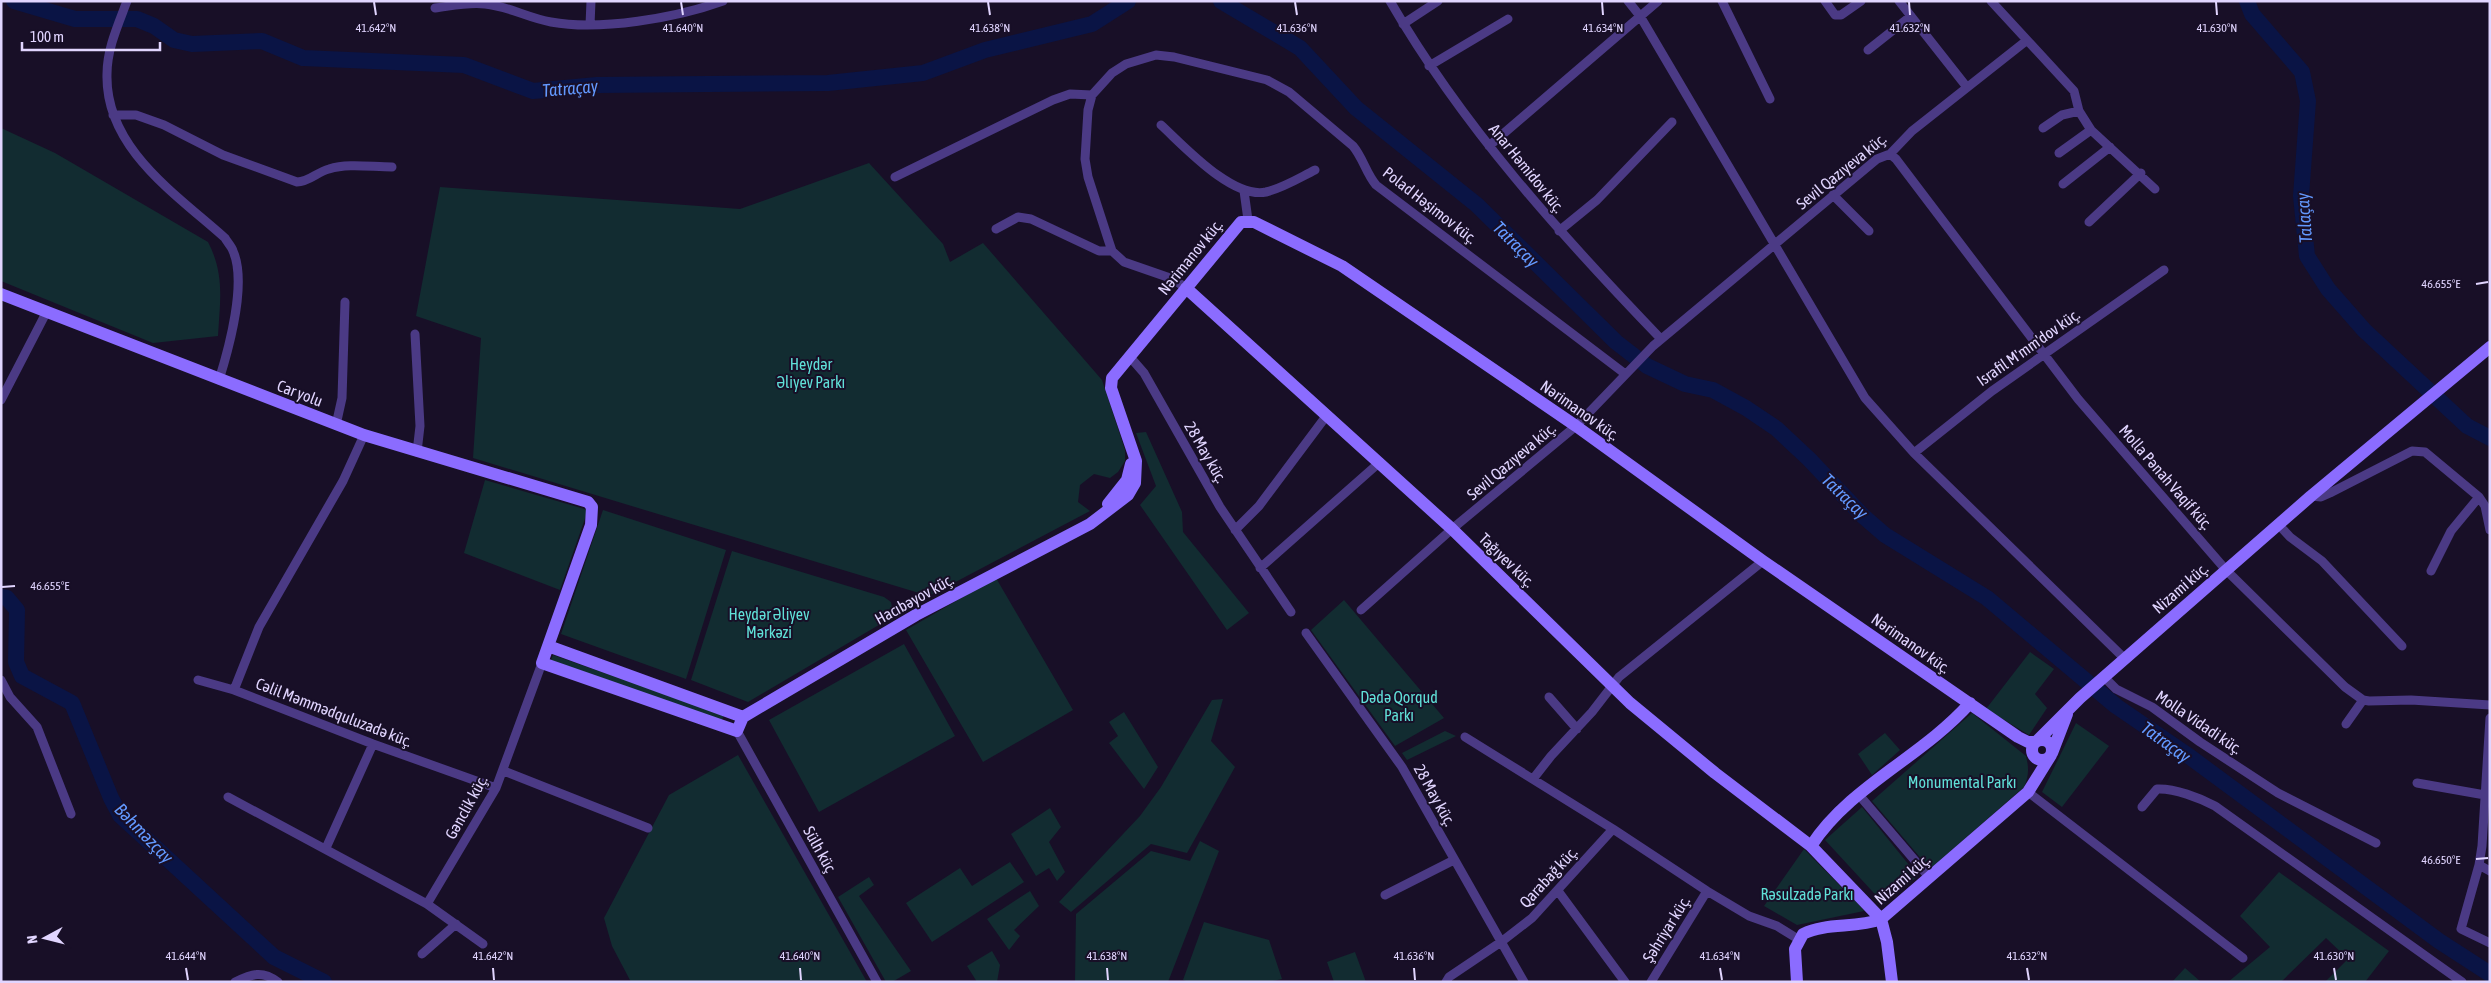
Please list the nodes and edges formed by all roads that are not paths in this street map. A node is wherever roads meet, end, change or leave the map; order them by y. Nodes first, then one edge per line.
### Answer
1 (127, 1) edge
2 (591, 1) edge
3 (724, 1) edge
4 (1390, 1) edge
5 (1438, 1) edge
6 (1628, 1) edge
7 (1658, 1) edge
8 (1722, 1) edge
9 (1824, 1) edge
10 (1862, 1) edge
11 (1899, 1) edge
12 (1990, 1) edge
13 (435, 8) dead end
14 (1640, 16) junction
15 (1911, 16) junction
16 (1508, 20) dead end
17 (1403, 24) junction
18 (590, 26) junction
19 (2026, 41) junction
20 (1868, 50) dead end
21 (1429, 66) junction
22 (1966, 86) junction
23 (1092, 95) junction
24 (1770, 99) dead end
25 (2079, 111) junction
26 (113, 116) junction
27 (1672, 122) dead end
28 (1161, 125) dead end
29 (2043, 128) dead end
30 (2091, 130) junction
31 (1489, 146) junction
32 (2110, 147) junction
33 (2059, 153) dead end
34 (1890, 154) junction
35 (392, 167) dead end
36 (1315, 170) dead end
37 (2141, 173) junction
38 (895, 178) dead end
39 (2063, 184) dead end
40 (2156, 189) dead end
41 (1244, 191) junction
42 (1833, 195) junction
43 (1248, 220) junction
44 (2089, 222) dead end
45 (996, 229) dead end
46 (1559, 231) junction
47 (1868, 231) dead end
48 (1776, 244) junction
49 (1112, 252) junction
50 (2164, 270) dead end
51 (1186, 288) junction
52 (1, 294) edge
53 (346, 302) dead end
54 (46, 313) junction
55 (415, 334) dead end
56 (1662, 339) junction
57 (2490, 347) edge
58 (2042, 355) junction
59 (1130, 357) junction
60 (1626, 371) junction
61 (220, 380) junction
62 (1, 400) edge
63 (1327, 415) junction
64 (336, 425) junction
65 (1576, 426) junction
66 (364, 434) junction
67 (417, 452) junction
68 (1914, 454) junction
69 (1380, 462) junction
70 (2311, 496) junction
71 (2479, 497) junction
72 (592, 507) joint
73 (2278, 524) junction
74 (1452, 529) junction
75 (1235, 530) junction
76 (2490, 530) edge
77 (1763, 561) junction
78 (1260, 568) junction
79 (2226, 570) junction
80 (2430, 571) dead end
81 (1361, 610) dead end
82 (1291, 612) dead end
83 (1306, 633) dead end
84 (548, 646) junction
85 (2402, 646) dead end
86 (2125, 659) junction
87 (542, 663) junction
88 (2104, 677) junction
89 (1, 680) edge
90 (198, 680) dead end
91 (1611, 687) junction
92 (234, 690) junction
93 (1550, 698) dead end
94 (2363, 700) junction
95 (1970, 703) junction
96 (2490, 705) edge
97 (2072, 706) junction
98 (743, 717) junction
99 (2490, 718) edge
100 (2346, 724) dead end
101 (1577, 729) junction
102 (737, 731) junction
103 (1465, 737) dead end
104 (2036, 742) junction
105 (374, 744) junction
106 (2051, 754) junction
107 (2033, 755) junction
108 (504, 771) junction
109 (1533, 779) junction
110 (2417, 783) dead end
111 (2031, 787) junction
112 (496, 788) junction
113 (1859, 795) junction
114 (2485, 795) junction
115 (228, 797) dead end
116 (2142, 807) dead end
117 (71, 814) dead end
118 (648, 828) dead end
119 (1613, 829) junction
120 (2376, 843) dead end
121 (1811, 846) junction
122 (326, 848) junction
123 (1454, 860) junction
124 (2479, 865) junction
125 (2490, 871) edge
126 (1929, 877) junction
127 (1558, 891) junction
128 (1707, 891) junction
129 (1385, 895) dead end
130 (427, 904) junction
131 (1881, 919) junction
132 (456, 924) junction
133 (1798, 939) junction
134 (1501, 942) junction
135 (2490, 943) edge
136 (483, 944) dead end
137 (422, 954) dead end
138 (2243, 958) dead end
139 (235, 982) edge
140 (278, 982) edge
141 (878, 982) edge
142 (1446, 982) edge
143 (1524, 982) edge
144 (1625, 982) edge
145 (1652, 982) edge
146 (1797, 982) edge
147 (1892, 982) edge
148 (2462, 982) edge

1 - 26 street
2 - 18 street
3 - 18 street
4 - 17 street, Anar Həmidov küç.
5 - 17 street
6 - 14 street
7 - 14 street
8 - 24 street
9 - 10 street
11 - 15 street
12 - 19 street
13 - 18 street
14 - 31 street
14 - 48 street
15 - 20 street
15 - 22 street
16 - 21 street
17 - 21 street, Anar Həmidov küç.
19 - 22 street, Sevil Qazıyeva küç.
19 - 25 street
21 - 31 street, Anar Həmidov küç.
22 - 34 street, Sevil Qazıyeva küç.
23 - 38 street
23 - 49 street
23 - 60 street, Polad Həşimov küç.
25 - 29 street
25 - 30 street
26 - 35 street
26 - 61 street
27 - 46 street
28 - 41 street
30 - 32 street
30 - 33 street
31 - 46 street, Anar Həmidov küç.
32 - 37 street
32 - 39 street
34 - 42 street, Sevil Qazıyeva küç.
34 - 58 street, Molla Pənah Vaqif küç.
36 - 41 street
37 - 40 street
37 - 44 street
41 - 43 street
42 - 47 street
42 - 48 street, Sevil Qazıyeva küç.
43 - 51 street, Nərimanov küç.
43 - 65 street, Nərimanov küç.
45 - 49 street
46 - 56 street, Anar Həmidov küç.
48 - 56 street, Sevil Qazıyeva küç.
48 - 68 street
49 - 51 street
50 - 58 street, Israfil M'mm'dov küç.
51 - 59 street, Nərimanov küç.
51 - 63 street, Tağıyev küç.
52 - 54 street, Car yolu
53 - 64 street
54 - 61 street, Car yolu
54 - 62 street
55 - 67 street
56 - 60 street, Sevil Qazıyeva küç.
57 - 70 street, Nizami küç.
58 - 68 street, Israfil M'mm'dov küç.
58 - 79 street, Molla Pənah Vaqif küç.
59 - 75 street, 28 May küç.
59 - 98 street, Hacıbəyov küç.
60 - 65 street, Sevil Qazıyeva küç.
61 - 64 street, Car yolu
63 - 69 street, Tağıyev küç.
63 - 75 street
64 - 66 street, Car yolu
65 - 74 street, Sevil Qazıyeva küç.
65 - 77 street, Nərimanov küç.
66 - 67 street, Car yolu
66 - 92 street, Cəlil Məmmədquluzadə küç.
67 - 72 street, Car yolu
68 - 86 street
69 - 74 street, Tağıyev küç.
69 - 78 street
70 - 71 street, Nizami küç.
70 - 73 street, Nizami küç.
71 - 76 street, Nizami küç.
71 - 80 street
72 - 84 street, Gənclik küç.
73 - 79 street, Nizami küç.
73 - 85 street
74 - 81 street, Sevil Qazıyeva küç.
74 - 91 street, Tağıyev küç.
75 - 78 street, 28 May küç.
77 - 91 street
77 - 95 street, Nərimanov küç.
78 - 82 street, 28 May küç.
79 - 86 street, Nizami küç.
79 - 94 street, Molla Pənah Vaqif küç.
83 - 123 street, 28 May küç.
84 - 87 street, Gənclik küç.
84 - 98 street
86 - 88 street, Nizami küç.
87 - 102 street
87 - 108 street, Gənclik küç.
88 - 97 street, Nizami küç.
88 - 120 street, Molla Vidadi küç.
89 - 117 street
90 - 92 street
91 - 101 street
91 - 121 street, Tağıyev küç.
92 - 105 street, Cəlil Məmmədquluzadə küç.
93 - 101 street
94 - 96 street
94 - 100 street
95 - 104 street, Nərimanov küç.
95 - 113 street
97 - 104 street, Nizami küç.
97 - 106 street, Nizami küç.
98 - 102 street
99 - 114 street
101 - 109 street
102 - 141 street, Sülh küç
103 - 109 street
104 - 106 street
104 - 107 street
105 - 112 street, Cəlil Məmmədquluzadə küç.
105 - 122 street
106 - 107 street
106 - 111 street, Nizami küç.
107 - 111 street
108 - 112 street, Gənclik küç.
108 - 118 street
109 - 119 street
110 - 114 street
111 - 126 street, Nizami küç.
111 - 138 street
112 - 130 street, Gənclik küç.
113 - 121 street
113 - 126 street
114 - 124 street
115 - 122 street
116 - 148 street
119 - 127 street, Qarabağ küç.
119 - 128 street
121 - 131 street, Tağıyev küç.
122 - 130 street
123 - 129 street
123 - 134 street, 28 May küç.
124 - 125 street
124 - 135 street
126 - 131 street, Nizami küç.
127 - 134 street, Qarabağ küç.
127 - 144 street
128 - 133 street
128 - 145 street, Şəhriyar küç.
130 - 132 street
131 - 133 street
131 - 147 street
132 - 136 street
132 - 137 street
133 - 146 street
134 - 142 street, Qarabağ küç.
134 - 143 street, 28 May küç.
139 - 140 street

